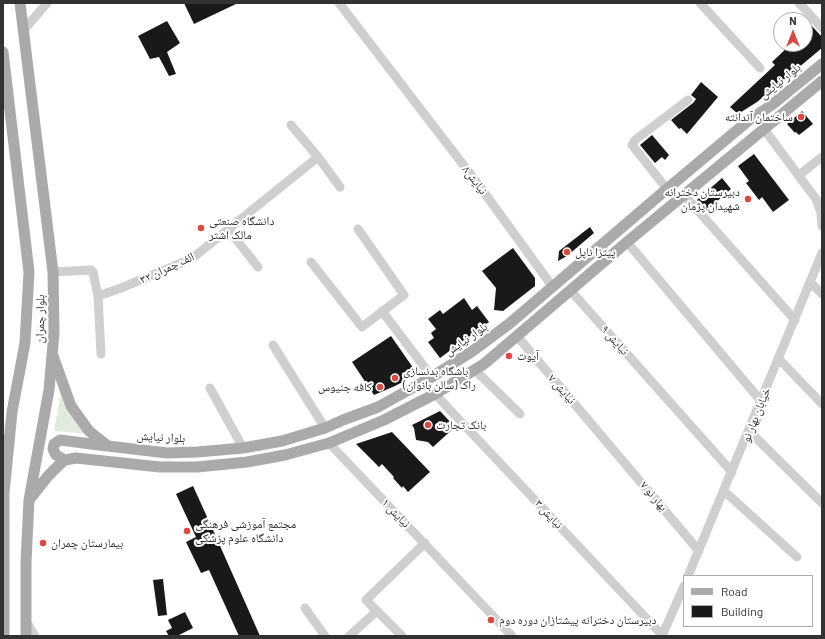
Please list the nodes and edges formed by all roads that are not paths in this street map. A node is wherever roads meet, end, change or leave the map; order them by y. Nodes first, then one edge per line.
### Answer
1 (20, 3) edge
2 (47, 3) edge
3 (339, 3) edge
4 (700, 3) edge
5 (799, 3) edge
6 (822, 28) edge
7 (23, 31) junction
8 (3, 52) edge
9 (822, 64) edge
10 (760, 68) dead end
11 (822, 81) edge
12 (688, 100) dead end
13 (291, 125) dead end
14 (764, 129) junction
15 (318, 157) junction
16 (822, 157) edge
17 (799, 175) junction
18 (340, 187) dead end
19 (667, 188) junction
20 (684, 195) junction
21 (822, 226) edge
22 (228, 229) junction
23 (358, 229) dead end
24 (627, 242) junction
25 (822, 253) edge
26 (311, 262) dead end
27 (258, 267) dead end
28 (54, 272) junction
29 (810, 282) junction
30 (552, 286) junction
31 (571, 291) junction
32 (822, 294) edge
33 (98, 296) junction
34 (382, 311) junction
35 (795, 320) junction
36 (517, 336) junction
37 (273, 345) dead end
38 (52, 353) junction
39 (101, 354) dead end
40 (779, 358) junction
41 (475, 370) junction
42 (432, 377) junction
43 (210, 388) dead end
44 (435, 394) junction
45 (761, 400) junction
46 (822, 404) edge
47 (12, 412) junction
48 (520, 414) dead end
49 (3, 423) edge
50 (325, 428) junction
51 (749, 431) junction
52 (608, 442) joint
53 (329, 443) junction
54 (108, 446) junction
55 (243, 448) junction
56 (160, 452) junction
57 (3, 456) edge
58 (66, 460) junction
59 (160, 467) junction
60 (732, 472) junction
61 (6, 475) junction
62 (724, 491) junction
63 (29, 500) junction
64 (822, 503) edge
65 (425, 543) junction
66 (699, 551) junction
67 (797, 557) dead end
68 (688, 575) edge
69 (683, 588) edge
70 (305, 608) dead end
71 (377, 611) junction
72 (26, 621) junction
73 (4, 636) edge
74 (26, 636) edge
75 (35, 636) edge
76 (325, 636) edge
77 (349, 636) edge
78 (402, 636) edge
79 (512, 636) edge
80 (662, 636) edge

1 - 7 main road, بلوار چمران
2 - 7 street
3 - 30 street, نیایش۸
4 - 10 street
5 - 6 street
7 - 28 main road, بلوار چمران
8 - 47 main road, بلوار چمران
9 - 19 main road, بلوار نیایش
11 - 14 main road
12 - 19 street
13 - 15 street
14 - 17 street
14 - 20 main road
15 - 18 street
15 - 22 street, ۳۲ الف چمران
16 - 17 street
17 - 21 street
19 - 30 main road, بلوار نیایش
20 - 24 main road
20 - 35 street
22 - 27 street
22 - 33 street, ۳۲ الف چمران
23 - 34 street
24 - 31 main road
24 - 45 street
25 - 29 street, خیابان بهار نو
26 - 34 street
28 - 33 street
28 - 38 main road, بلوار چمران
29 - 32 street
29 - 35 street, خیابان بهار نو
30 - 42 main road, بلوار نیایش
31 - 36 main road
31 - 60 street, نیایش ۹
33 - 39 street
34 - 42 street
35 - 40 street, خیابان بهار نو
36 - 41 main road
36 - 52 street, نیایش ۷
37 - 50 street
38 - 54 main road
38 - 63 main road, بلوار چمران
40 - 45 street, خیابان بهار نو
40 - 46 street
41 - 44 main road
41 - 48 street
42 - 50 main road, بلوار نیایش
43 - 55 street
44 - 53 main road
44 - 80 street, نیایش ۳
45 - 51 street, خیابان بهار نو
47 - 49 main road
47 - 61 main road, بلوار چمران
50 - 55 main road, بلوار نیایش
51 - 60 street, خیابان بهار نو
51 - 64 street
52 - 66 street, ۷ بهار نو
53 - 59 main road
53 - 65 street, نیایش ۱
54 - 56 main road, بلوار نیایش
54 - 58 main road, بلوار نیایش
55 - 56 main road, بلوار نیایش
56 - 59 main road
57 - 61 main road
58 - 59 main road
58 - 63 main road
60 - 62 street, خیابان بهار نو
61 - 73 main road, بلوار چمران
62 - 66 street, خیابان بهار نو
62 - 67 street
63 - 72 main road, بلوار چمران
65 - 71 street
65 - 79 street, نیایش ۱
66 - 68 street, خیابان بهار نو
69 - 80 street
70 - 76 street
71 - 77 street
71 - 78 street
72 - 74 main road, بلوار چمران
72 - 75 street

